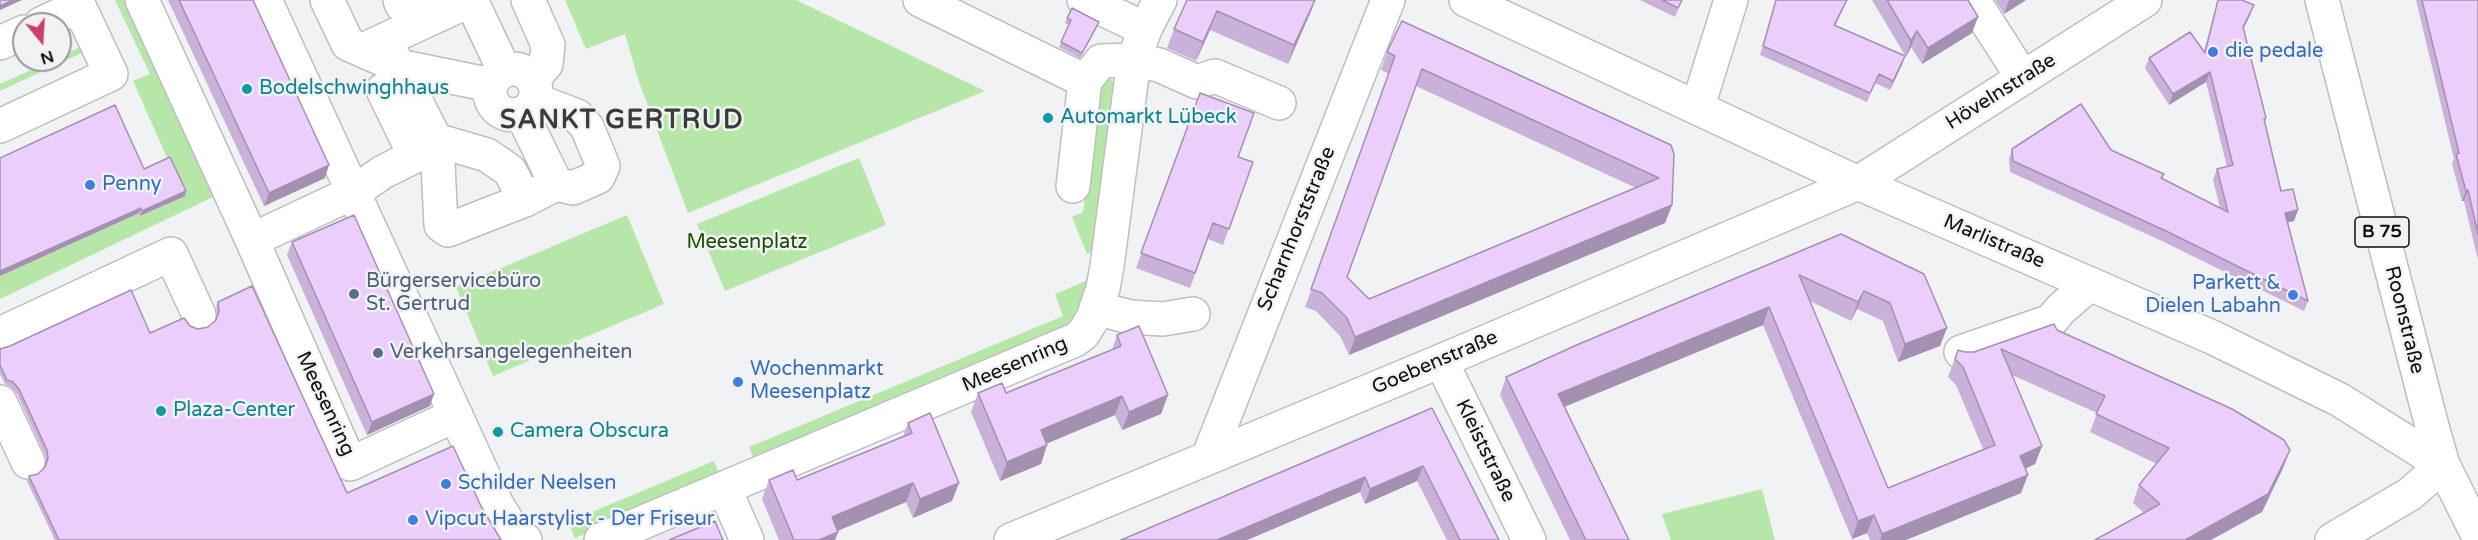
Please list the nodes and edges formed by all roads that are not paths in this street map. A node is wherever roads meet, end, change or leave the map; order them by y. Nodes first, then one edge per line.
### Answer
1 (142, 0) edge
2 (265, 0) edge
3 (327, 0) edge
4 (471, 0) edge
5 (528, 0) edge
6 (920, 0) edge
7 (1084, 0) edge
8 (1160, 0) edge
9 (1388, 0) edge
10 (1466, 0) edge
11 (1731, 0) edge
12 (1972, 0) edge
13 (2145, 0) edge
14 (2322, 0) edge
15 (80, 3) edge
16 (419, 3) edge
17 (63, 12) edge
18 (1145, 29) junction
19 (381, 60) junction
20 (1134, 60) junction
21 (2023, 78) junction
22 (1084, 81) junction
23 (510, 88) junction
24 (1279, 103) dead end
25 (1698, 106) junction
26 (0, 126) edge
27 (431, 155) junction
28 (1858, 183) junction
29 (556, 184) junction
30 (1073, 186) dead end
31 (354, 192) junction
32 (525, 200) junction
33 (252, 240) junction
34 (2091, 284) junction
35 (1096, 308) junction
36 (1193, 314) dead end
37 (199, 315) dead end
38 (0, 334) edge
39 (1961, 352) edge
40 (1440, 361) junction
41 (0, 402) edge
42 (456, 415) junction
43 (1208, 458) junction
44 (28, 462) dead end
45 (2443, 465) junction
46 (724, 488) junction
47 (1048, 533) edge
48 (2478, 535) edge
49 (525, 540) edge
50 (601, 540) edge
51 (747, 540) edge
52 (1011, 540) edge
53 (1529, 540) edge
54 (2332, 540) edge

1 - 33 street, Meesenring
2 - 31 street
3 - 19 street
4 - 19 street
4 - 23 street
5 - 23 street
6 - 22 street
7 - 18 street
8 - 18 street, Meesenring
9 - 43 street, Scharnhorststraße
10 - 25 street, Marlistraße
11 - 25 street
12 - 21 street
13 - 21 street, Hövelnstraße
14 - 45 street, Roonstraße / B 75
15 - 17 street
15 - 26 street
16 - 19 street
18 - 20 street, Meesenring
19 - 23 street
19 - 27 street
20 - 22 street
20 - 24 street
20 - 35 street, Meesenring
21 - 28 street, Hövelnstraße
22 - 30 street
23 - 29 street
23 - 29 street
25 - 28 street, Marlistraße
27 - 31 street
27 - 32 street
27 - 32 street
28 - 34 street, Marlistraße
28 - 40 street, Goebenstraße
29 - 32 street
31 - 33 street
31 - 42 street
33 - 42 street, Meesenring
34 - 39 street
34 - 45 street, Marlistraße
35 - 36 street
35 - 46 street, Meesenring
37 - 38 street
40 - 43 street, Goebenstraße
40 - 53 street, Kleiststraße
41 - 44 street
42 - 49 street
43 - 47 street, Goebenstraße
45 - 48 street, B 75
45 - 54 street
46 - 50 street, Meesenring
46 - 51 street
47 - 52 street, Goebenstraße

